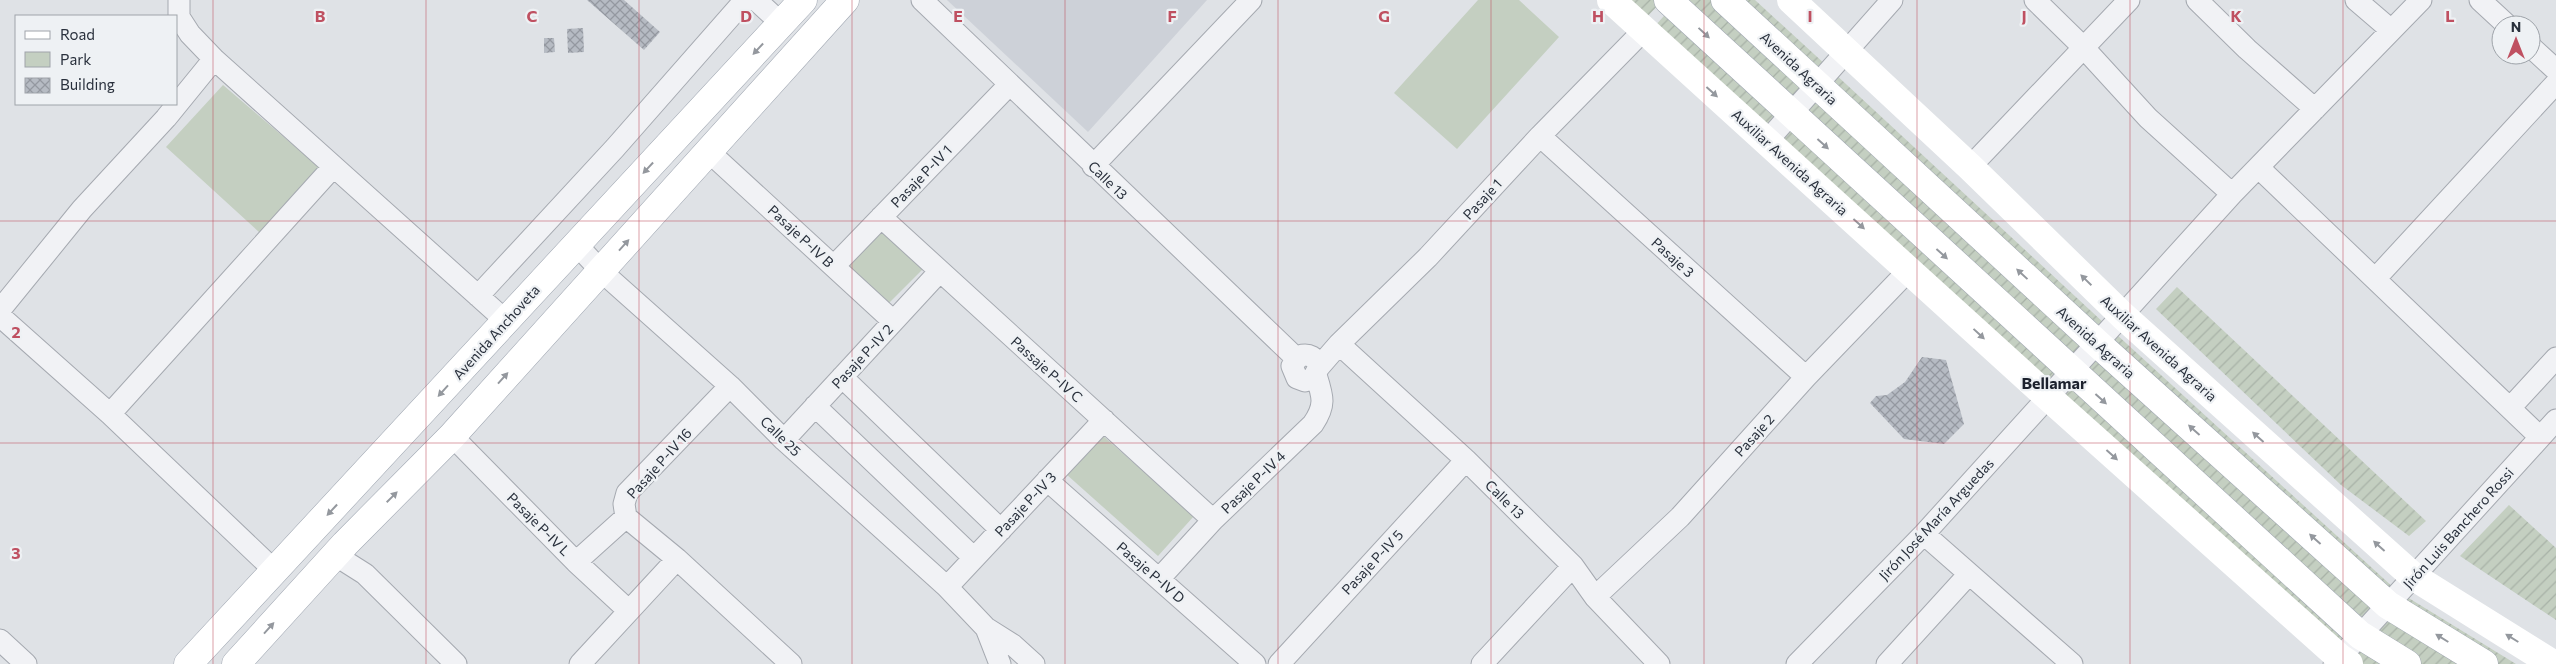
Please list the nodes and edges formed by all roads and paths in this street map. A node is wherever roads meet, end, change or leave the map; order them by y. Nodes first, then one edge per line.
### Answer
1 (179, 0) edge
2 (745, 0) edge
3 (756, 0) edge
4 (803, 0) edge
5 (845, 0) edge
6 (922, 0) edge
7 (1251, 0) edge
8 (1612, 0) edge
9 (1668, 0) edge
10 (1725, 0) edge
11 (1791, 0) edge
12 (1892, 0) edge
13 (2035, 0) edge
14 (2129, 0) edge
15 (2197, 0) edge
16 (2356, 0) edge
17 (2421, 0) edge
18 (2480, 0) edge
19 (2496, 15) edge
20 (782, 24) junction
21 (1644, 30) junction
22 (2391, 30) junction
23 (2083, 47) junction
24 (1845, 50) junction
25 (2541, 56) edge
26 (214, 59) junction
27 (2556, 70) edge
28 (2556, 83) edge
29 (1816, 84) junction
30 (1009, 85) junction
31 (178, 103) edge
32 (177, 105) edge
33 (2314, 108) junction
34 (1789, 113) junction
35 (1540, 136) junction
36 (1766, 140) junction
37 (708, 151) junction
38 (1093, 166) junction
39 (333, 167) junction
40 (1970, 167) junction
41 (2259, 168) junction
42 (2232, 194) junction
43 (881, 217) junction
44 (576, 245) junction
45 (834, 266) junction
46 (600, 270) junction
47 (1909, 270) junction
48 (940, 271) junction
49 (2376, 278) junction
50 (478, 296) junction
51 (0, 310) edge
52 (0, 316) edge
53 (2123, 316) junction
54 (506, 321) junction
55 (894, 321) junction
56 (1339, 344) junction
57 (2098, 344) junction
58 (2556, 358) edge
59 (1318, 371) junction
60 (2072, 372) junction
61 (842, 377) junction
62 (1806, 377) junction
63 (730, 386) junction
64 (2048, 398) junction
65 (815, 406) junction
66 (2510, 408) junction
67 (110, 414) junction
68 (1104, 420) junction
69 (2556, 420) edge
70 (452, 436) junction
71 (2540, 437) junction
72 (784, 440) junction
73 (1466, 460) junction
74 (1047, 480) junction
75 (626, 517) junction
76 (1214, 520) junction
77 (1001, 530) junction
78 (1924, 534) junction
79 (335, 555) junction
80 (974, 558) junction
81 (677, 560) junction
82 (576, 562) junction
83 (1573, 566) junction
84 (275, 571) junction
85 (1969, 574) junction
86 (2414, 577) junction
87 (1159, 579) junction
88 (947, 587) junction
89 (1595, 597) junction
90 (2388, 605) junction
91 (629, 611) junction
92 (986, 628) junction
93 (2360, 635) junction
94 (0, 640) edge
95 (1013, 645) junction
96 (2341, 662) edge
97 (997, 663) edge
98 (26, 664) edge
99 (188, 664) edge
100 (236, 664) edge
101 (456, 664) edge
102 (580, 664) edge
103 (791, 664) edge
104 (1034, 664) edge
105 (1255, 664) edge
106 (1279, 664) edge
107 (1482, 664) edge
108 (1659, 664) edge
109 (1797, 664) edge
110 (1887, 664) edge
111 (2072, 664) edge
112 (2407, 664) edge
113 (2484, 664) edge
114 (2553, 664) edge

1 - 26 street
2 - 50 street
3 - 20 street
4 - 20 main road, Avenida Anchoveta
5 - 37 main road
6 - 30 street, Calle 13
7 - 38 street
8 - 21 main road, Auxiliar Avenida Agraria
9 -> 34 main road
10 - 29 main road, Avenida Agraria
11 - 24 main road, Auxiliar Avenida Agraria
12 - 24 street
13 - 23 street
14 - 23 street
15 - 33 street
16 - 22 street
17 - 22 street, Jirón José María Arguedas
18 - 19 street
20 -> 44 main road, Avenida Anchoveta
21 - 35 street, Pasaje 1
21 -> 36 main road, Auxiliar Avenida Agraria
22 - 33 street, Jirón José María Arguedas
23 - 40 street
23 - 42 street
24 - 29 street
24 - 40 main road, Auxiliar Avenida Agraria
25 - 27 street
26 - 31 street
26 - 39 street
28 - 49 street
29 - 34 street
57 -> 29 main road, Avenida Agraria
30 - 38 street, Calle 13
30 - 43 street, Pasaje P-IV 1
32 - 51 street
33 - 41 street, Jirón José María Arguedas
34 - 36 street
34 -> 60 main road
35 - 56 street, Pasaje 1
35 - 62 street, Pasaje 3
36 -> 47 main road, Auxiliar Avenida Agraria
37 - 45 street, Pasaje P-IV B
46 -> 37 main road
38 - 59 street, Calle 13
39 - 50 street
39 - 67 street
53 -> 40 main road, Auxiliar Avenida Agraria
41 - 42 street, Jirón José María Arguedas
41 - 49 street
42 - 53 street, Jirón José María Arguedas
43 - 45 street, Pasaje P-IV 1
43 - 48 street, Passaje P-IV C
44 - 46 street, Calle 25
44 - 54 main road, Avenida Anchoveta
45 - 55 street, Pasaje P-IV B
46 - 63 street, Calle 25
70 -> 46 main road
47 - 62 street, Pasaje 2
47 -> 64 main road, Auxiliar Avenida Agraria
48 - 55 street, Pasaje P-IV 2
48 - 68 street, Passaje P-IV C
49 - 66 street
50 - 54 street
52 - 67 street
53 - 57 street, Jirón José María Arguedas
86 -> 53 main road, Auxiliar Avenida Agraria
54 -> 84 main road, Avenida Anchoveta
55 - 61 street, Pasaje P-IV 2
56 - 59 street, Pasaje 1
56 - 73 street, Calle 13
57 - 60 street, Jirón José María Arguedas
90 -> 57 main road, Avenida Agraria
58 - 66 street
59 - 76 street, Pasaje P-IV 4
60 - 64 street, Jirón José María Arguedas
60 -> 93 main road
61 - 65 street, Pasaje P-IV 2
61 - 77 street
62 - 89 street, Pasaje 2
63 - 72 street, Calle 25
63 - 75 street, Pasaje P-IV 16
64 - 78 street, Jirón José María Arguedas
64 -> 96 main road, Auxiliar Avenida Agraria
65 - 72 street, Pasaje P-IV 2
65 - 80 street
66 - 71 street
67 - 84 street
68 - 74 street, Pasaje P-IV 3
68 - 76 street, Passaje P-IV C
69 - 71 street, Jirón Luis Banchero Rossi
79 -> 70 main road
70 - 82 street, Pasaje P-IV L
71 - 86 street, Jirón Luis Banchero Rossi
72 - 88 street, Calle 25
73 - 83 street, Calle 13
73 - 106 street, Pasaje P-IV 5
74 - 77 street, Pasaje P-IV 3
74 - 87 street, Pasaje P-IV D
75 - 81 street
75 - 82 street, Pasaje P-IV 16
76 - 87 street, Pasaje P-IV 4
77 - 80 street, Pasaje P-IV 3
78 - 85 street
78 - 109 street, Jirón José María Arguedas
100 -> 79 main road
79 - 101 street
80 - 88 street, Pasaje P-IV 3
81 - 91 street
81 - 103 street
82 - 91 street, Pasaje P-IV L
83 - 89 street, Calle 13
83 - 107 street
84 - 99 main road, Avenida Anchoveta
85 - 110 street
85 - 111 street
86 - 90 street, Jirón Luis Banchero Rossi
114 -> 86 main road, Auxiliar Avenida Agraria
87 - 105 street, Pasaje P-IV D
88 - 92 street, Calle 25
89 - 108 street, Calle 13
90 - 93 street, Jirón Luis Banchero Rossi
113 -> 90 main road, Avenida Agraria
91 - 102 street
92 - 95 street
92 - 97 street
93 - 96 street, Jirón Luis Banchero Rossi
93 - 112 main road
94 - 98 street
95 - 97 street
95 - 104 street

